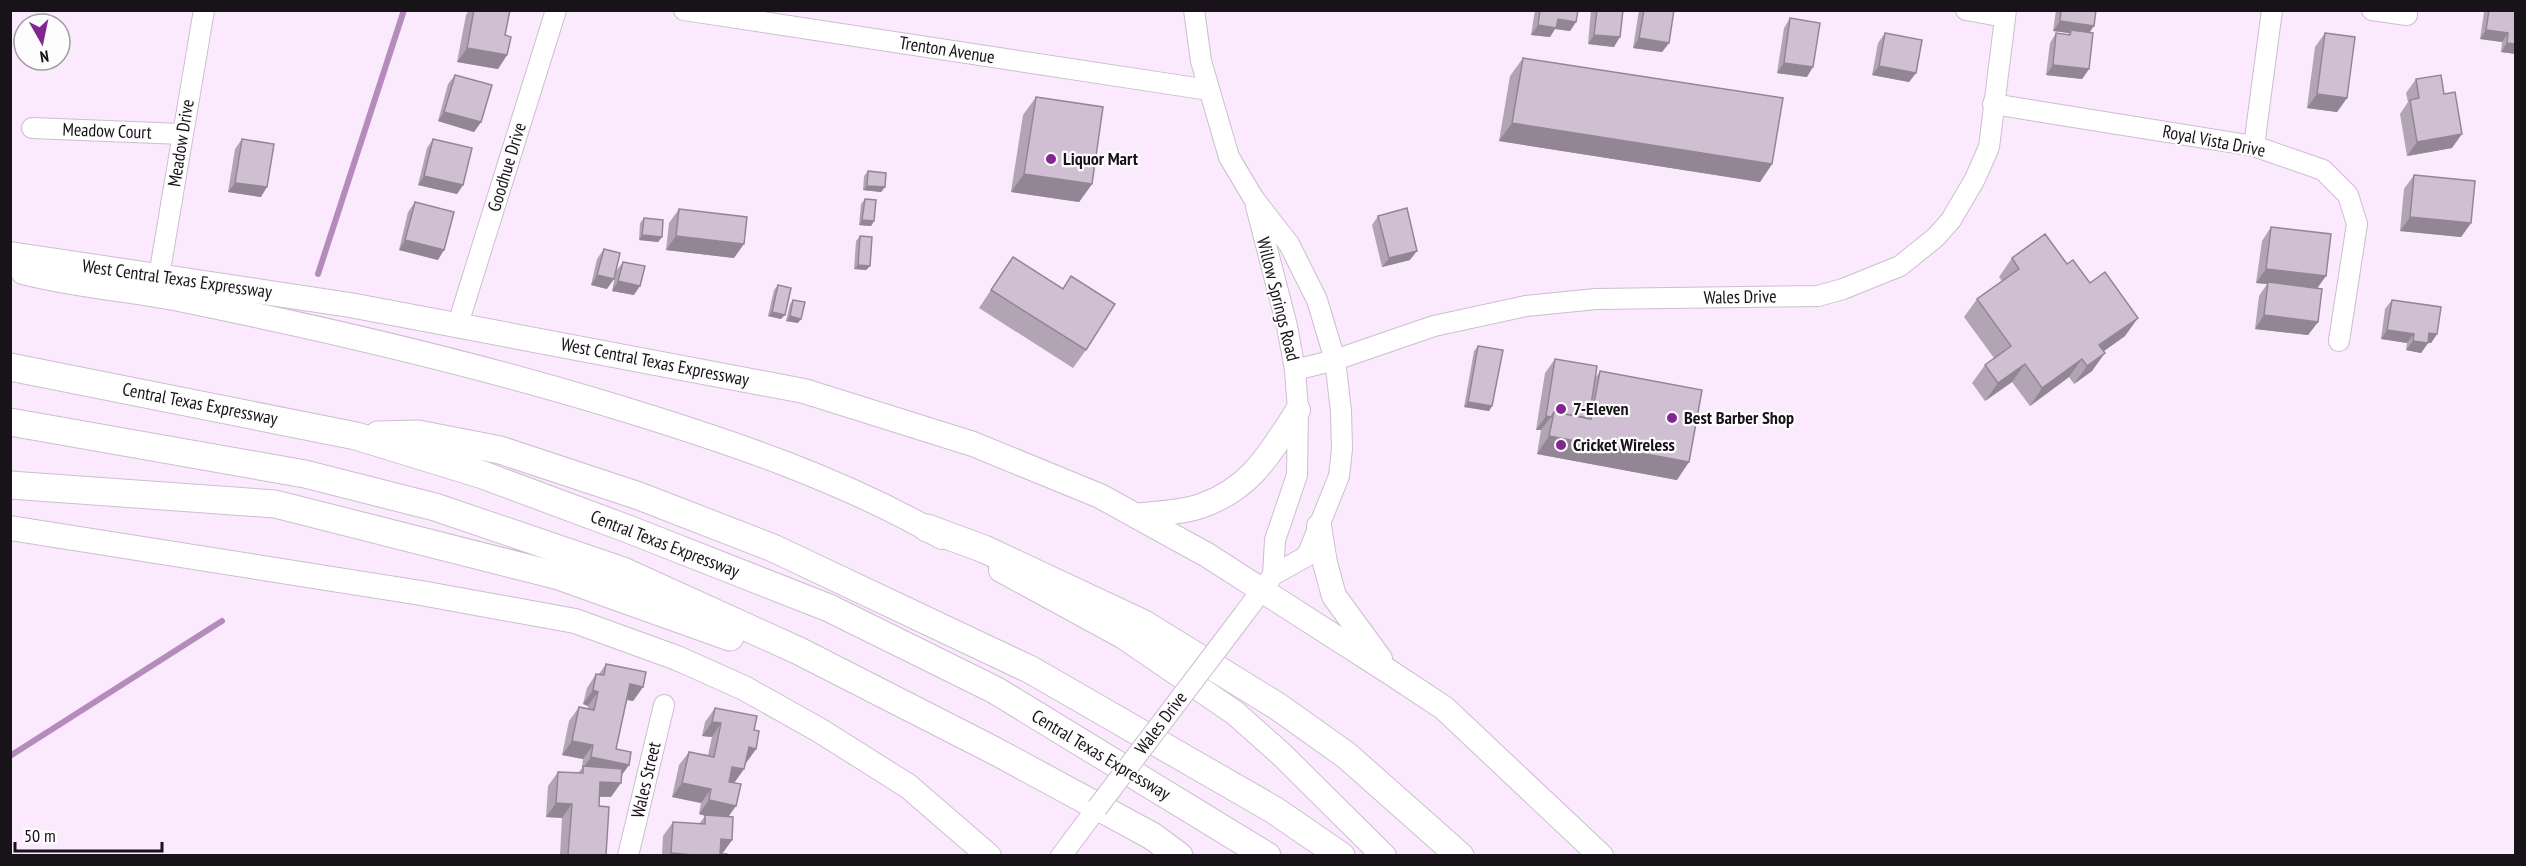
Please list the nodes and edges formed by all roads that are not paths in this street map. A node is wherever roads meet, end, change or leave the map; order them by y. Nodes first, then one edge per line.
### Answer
1 (204, 10) edge
2 (556, 10) edge
3 (684, 10) edge
4 (1194, 10) edge
5 (1966, 10) edge
6 (2272, 10) edge
7 (2372, 10) edge
8 (2005, 14) edge
9 (2407, 15) dead end
10 (1209, 90) junction
11 (1993, 104) junction
12 (32, 128) dead end
13 (182, 134) junction
14 (2254, 146) junction
15 (1254, 199) junction
16 (10, 254) edge
17 (10, 267) edge
18 (159, 276) junction
19 (458, 324) junction
20 (2339, 341) dead end
21 (1335, 360) junction
22 (10, 367) edge
23 (1295, 370) junction
24 (1298, 410) junction
25 (10, 422) edge
26 (356, 436) junction
27 (10, 485) edge
28 (1136, 516) junction
29 (1319, 526) junction
30 (10, 528) edge
31 (927, 528) junction
32 (1268, 583) junction
33 (1388, 670) junction
34 (876, 690) junction
35 (664, 705) dead end
36 (628, 855) edge
37 (989, 855) edge
38 (1061, 855) edge
39 (1179, 855) edge
40 (1266, 855) edge
41 (1341, 855) edge
42 (1384, 855) edge
43 (1460, 855) edge
44 (1601, 855) edge

1 - 13 street, Meadow Drive
2 - 19 street, Goodhue Drive
3 - 10 street, Trenton Avenue
4 - 10 street, Willow Springs Road
5 - 8 street
6 - 14 street
7 - 9 street
8 - 11 street, Wales Drive
10 - 15 street, Willow Springs Road
11 - 14 street, Royal Vista Drive
11 - 21 street, Wales Drive
12 - 13 street, Meadow Court
13 - 18 street, Meadow Drive
14 - 20 street, Royal Vista Drive
15 - 21 street, Willow Springs Road
15 - 23 street, Willow Springs Road
16 - 18 main road, West Central Texas Expressway
17 - 31 main road
18 - 19 main road, West Central Texas Expressway
19 - 28 main road, West Central Texas Expressway
21 - 23 street, Wales Drive
21 - 29 street, Willow Springs Road
22 - 26 highway, Central Texas Expressway
23 - 24 street, Willow Springs Road
24 - 28 main road
24 - 32 street, Willow Springs Road
25 - 34 highway
26 - 40 highway, Central Texas Expressway
26 - 41 highway
27 - 34 highway
28 - 32 main road, West Central Texas Expressway
29 - 32 street, Willow Springs Road
29 - 33 main road
30 - 37 main road
31 - 42 main road
31 - 43 highway
32 - 33 main road, West Central Texas Expressway
32 - 38 street, Wales Drive, bridge
33 - 44 main road, West Central Texas Expressway
34 - 39 highway
35 - 36 street, Wales Street

